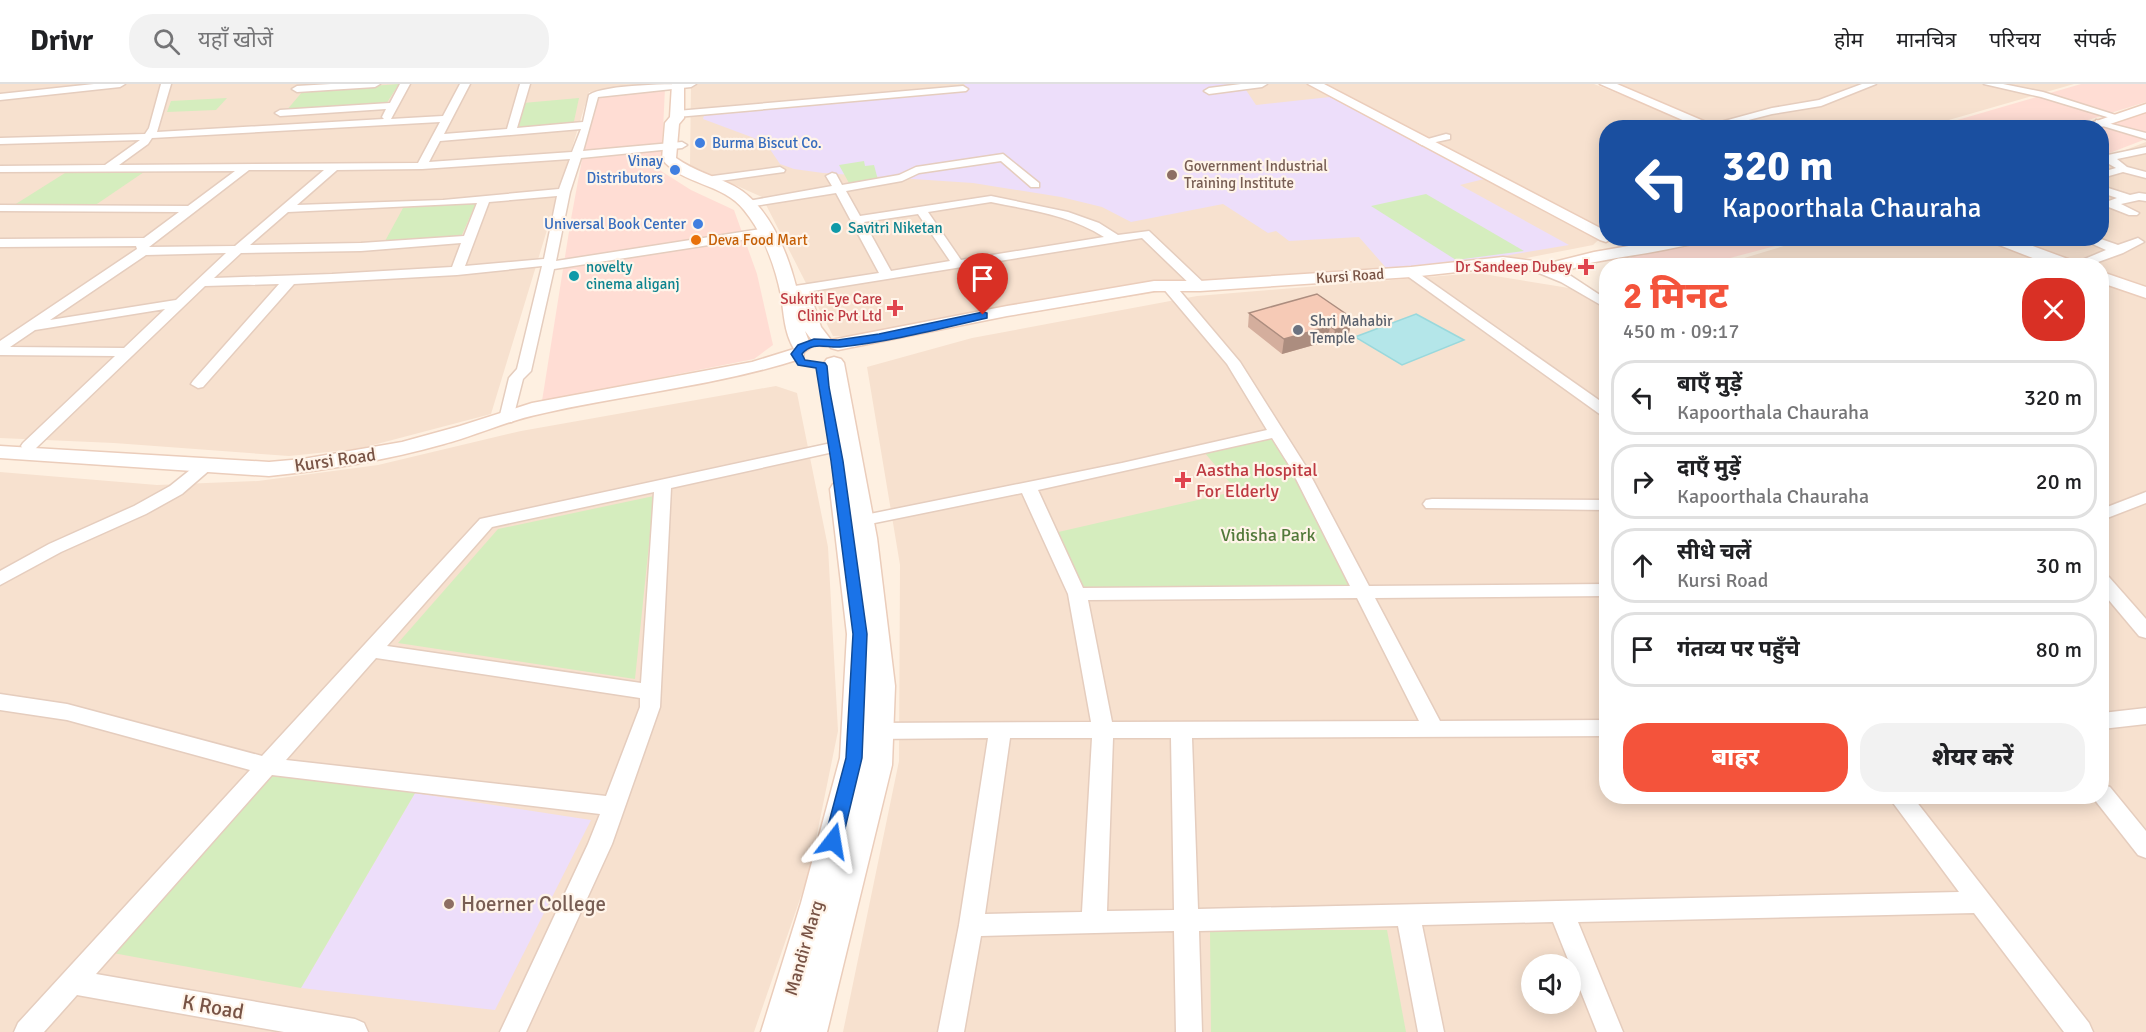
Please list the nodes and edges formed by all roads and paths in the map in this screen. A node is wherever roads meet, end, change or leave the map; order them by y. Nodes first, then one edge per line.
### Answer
1 (120, 84) edge
2 (166, 84) edge
3 (375, 84) edge
4 (405, 84) edge
5 (465, 84) edge
6 (525, 84) edge
7 (682, 84) edge
8 (958, 84) edge
9 (1262, 84) edge
10 (1314, 84) edge
11 (1606, 84) edge
12 (1871, 84) edge
13 (1989, 84) edge
14 (1209, 91) dead end
15 (0, 97) edge
16 (291, 98) edge
17 (393, 106) junction
18 (2146, 108) edge
19 (677, 116) junction
20 (2117, 117) junction
21 (447, 119) junction
22 (1695, 120) edge
23 (1738, 120) edge
24 (2107, 120) edge
25 (384, 122) junction
26 (587, 125) junction
27 (2109, 125) edge
28 (268, 129) junction
29 (511, 131) junction
30 (148, 136) junction
31 (2146, 136) edge
32 (1446, 137) dead end
33 (436, 138) junction
34 (0, 141) edge
35 (40, 141) junction
36 (1422, 142) junction
37 (674, 145) junction
38 (2146, 150) edge
39 (576, 153) junction
40 (2109, 156) edge
41 (10, 159) edge
42 (2109, 160) edge
43 (422, 166) junction
44 (108, 168) junction
45 (244, 168) junction
46 (333, 168) junction
47 (2122, 169) junction
48 (0, 170) edge
49 (780, 170) dead end
50 (2109, 173) edge
51 (832, 176) dead end
52 (2146, 176) edge
53 (713, 179) junction
54 (1035, 185) dead end
55 (839, 187) junction
56 (564, 192) junction
57 (2109, 194) edge
58 (2146, 198) edge
59 (484, 199) junction
60 (752, 203) junction
61 (2129, 207) junction
62 (0, 208) edge
63 (189, 209) junction
64 (285, 209) junction
65 (921, 210) junction
66 (2109, 211) edge
67 (857, 220) junction
68 (767, 232) junction
69 (1599, 237) edge
70 (1116, 238) junction
71 (469, 239) junction
72 (2143, 239) edge
73 (0, 243) edge
74 (1605, 246) edge
75 (2017, 246) edge
76 (2108, 246) edge
77 (145, 247) junction
78 (2119, 250) junction
79 (236, 251) junction
80 (2050, 258) edge
81 (2096, 258) edge
82 (550, 264) junction
83 (958, 264) junction
84 (1550, 267) junction
85 (457, 271) junction
86 (1411, 272) junction
87 (887, 275) junction
88 (2109, 280) edge
89 (289, 281) junction
90 (202, 282) junction
91 (1200, 286) junction
92 (1167, 287) junction
93 (800, 289) junction
94 (2146, 293) edge
95 (1599, 299) edge
96 (180, 303) junction
97 (33, 326) junction
98 (0, 349) edge
99 (130, 352) junction
100 (818, 357) junction
101 (198, 384) dead end
102 (1599, 407) edge
103 (514, 416) junction
104 (1277, 432) junction
105 (0, 444) edge
106 (29, 446) junction
107 (842, 446) junction
108 (0, 452) edge
109 (0, 461) edge
110 (159, 462) junction
111 (206, 465) junction
112 (663, 485) junction
113 (1028, 487) junction
114 (2146, 497) edge
115 (2109, 503) edge
116 (1432, 504) dead end
117 (1599, 505) edge
118 (2120, 508) junction
119 (2109, 512) edge
120 (854, 522) junction
121 (0, 579) edge
122 (2109, 589) edge
123 (1599, 590) edge
124 (1365, 592) junction
125 (1077, 594) junction
126 (2146, 631) edge
127 (369, 650) junction
128 (651, 692) junction
129 (0, 702) edge
130 (2146, 716) edge
131 (2109, 720) edge
132 (1599, 728) edge
133 (1434, 729) junction
134 (867, 731) junction
135 (1000, 731) junction
136 (1103, 731) junction
137 (1181, 731) junction
138 (266, 766) junction
139 (2109, 803) edge
140 (1905, 804) edge
141 (612, 806) junction
142 (2146, 848) edge
143 (1980, 902) junction
144 (1561, 911) junction
145 (1408, 915) junction
146 (1187, 920) junction
147 (1094, 923) junction
148 (971, 925) junction
149 (72, 982) junction
150 (27, 1032) edge
151 (355, 1032) edge
152 (513, 1032) edge
153 (779, 1032) edge
154 (809, 1032) edge
155 (951, 1032) edge
156 (1189, 1032) edge
157 (1431, 1032) edge
158 (1610, 1032) edge
159 (2080, 1032) edge

1 - 15 street
2 - 30 street
3 - 16 street
4 - 17 street
5 - 21 street
6 - 29 street
7 - 19 main road
7 - 26 street
8 - 19 street
9 - 14 street
10 - 36 main road
11 - 22 main road
12 - 23 street
13 - 20 street
16 - 17 street
16 - 28 street
17 - 25 street
18 - 20 main road
19 - 37 main road
20 - 24 main road
21 - 25 street
21 - 33 street
25 - 28 street
26 - 29 street
26 - 39 street
27 - 31 street
28 - 30 street
29 - 33 street
30 - 35 street
30 - 44 street
32 - 36 street
33 - 43 street
34 - 35 street
35 - 41 street
36 - 69 main road
37 - 39 street
37 - 53 main road
37 - 60 main road
38 - 40 street
39 - 43 street
39 - 56 street
42 - 47 street
43 - 46 street
44 - 45 street
44 - 48 street
45 - 46 street
45 - 63 street
46 - 64 street
47 - 50 street
47 - 52 street
49 - 53 street
51 - 55 street
53 - 60 main road
54 - 55 street
55 - 60 street
55 - 67 street
56 - 59 street
56 - 82 street
57 - 61 street
58 - 61 street
59 - 64 street
59 - 71 street
60 - 68 main road
60 - 93 main road
61 - 66 street
62 - 63 street
63 - 77 street
64 - 79 street
65 - 67 street
65 - 70 street
65 - 83 street
67 - 87 street
68 - 82 street
68 - 100 main road
70 - 83 street
70 - 91 street
71 - 79 street
71 - 85 street
72 - 78 street
73 - 77 street
74 - 84 main road, Kursi Road
75 - 80 main road
76 - 78 street
77 - 79 street
77 - 97 street
78 - 81 street
79 - 90 street
82 - 85 street
82 - 103 street
83 - 87 street
84 - 86 main road, Kursi Road
84 - 95 street
85 - 89 street
86 - 91 main road, Kursi Road
86 - 102 street
87 - 93 street
88 - 94 main road
89 - 90 street
89 - 101 street
90 - 96 street
91 - 92 main road, Kursi Road
92 - 100 main road, Kursi Road
92 - 104 street
93 - 100 main road
96 - 97 street
96 - 99 street
97 - 98 street
98 - 99 street
99 - 106 street
100 - 103 main road, Kursi Road
100 - 107 main road, Mandir Marg
103 - 111 main road, Kursi Road
104 - 113 street
104 - 124 street
105 - 106 main road
106 - 110 main road
107 - 112 street
107 - 120 main road, Mandir Marg
108 - 110 main road, Kursi Road
109 - 110 main road
110 - 111 main road, Kursi Road
111 - 121 street
112 - 127 street
112 - 128 street
113 - 120 street
113 - 125 street
114 - 118 street
115 - 118 street
116 - 117 street
118 - 119 street
120 - 134 main road, Mandir Marg
122 - 126 street
123 - 124 street
124 - 125 street
124 - 133 street
125 - 136 street
127 - 128 street
127 - 138 street
128 - 141 street
129 - 138 street
130 - 131 street
132 - 133 street
133 - 137 street
134 - 135 street
134 - 153 main road, Mandir Marg
134 - 154 main road
135 - 136 street
135 - 148 street
136 - 137 street
136 - 147 street
137 - 146 street
138 - 141 street
138 - 149 street
139 - 142 street
140 - 143 street
141 - 152 street
143 - 144 street
143 - 159 street
144 - 145 street
144 - 158 street
145 - 146 street
145 - 157 street
146 - 147 street
146 - 156 street
147 - 148 street
148 - 155 street
149 - 150 street
149 - 151 street, K Road

